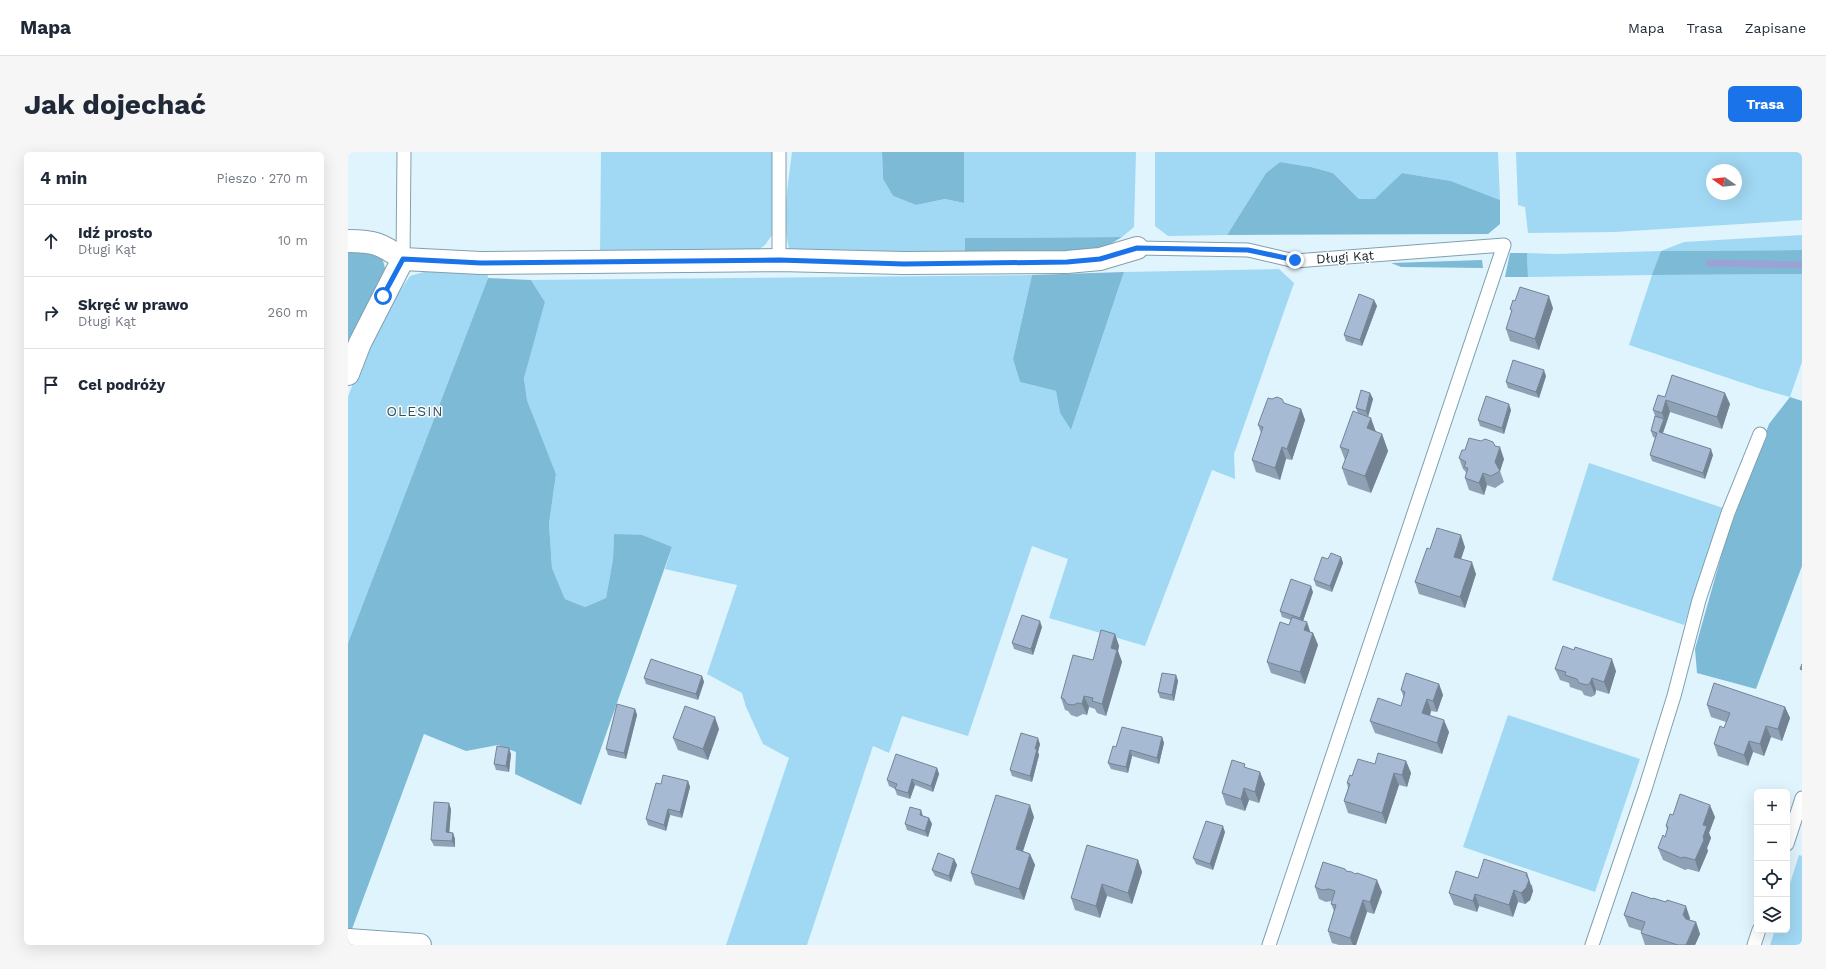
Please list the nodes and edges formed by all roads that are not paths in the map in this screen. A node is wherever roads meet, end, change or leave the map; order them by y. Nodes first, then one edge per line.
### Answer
1 (404, 152) edge
2 (779, 152) edge
3 (348, 241) edge
4 (1137, 248) joint
5 (403, 259) junction
6 (779, 260) junction
7 (348, 374) edge
8 (1760, 434) dead end
9 (1802, 798) edge
10 (1790, 835) edge
11 (1758, 933) edge
12 (348, 940) edge
13 (397, 944) edge
14 (420, 945) edge
15 (1269, 945) edge
16 (1592, 945) edge
17 (1754, 945) edge

1 - 5 lane
2 - 6 lane
3 - 5 street
4 - 6 street, Długi Kąt
4 - 15 lane, Długi Kąt
5 - 6 street, Długi Kąt
5 - 7 street
8 - 16 lane
9 - 10 lane
11 - 17 lane
12 - 13 street
13 - 14 street

